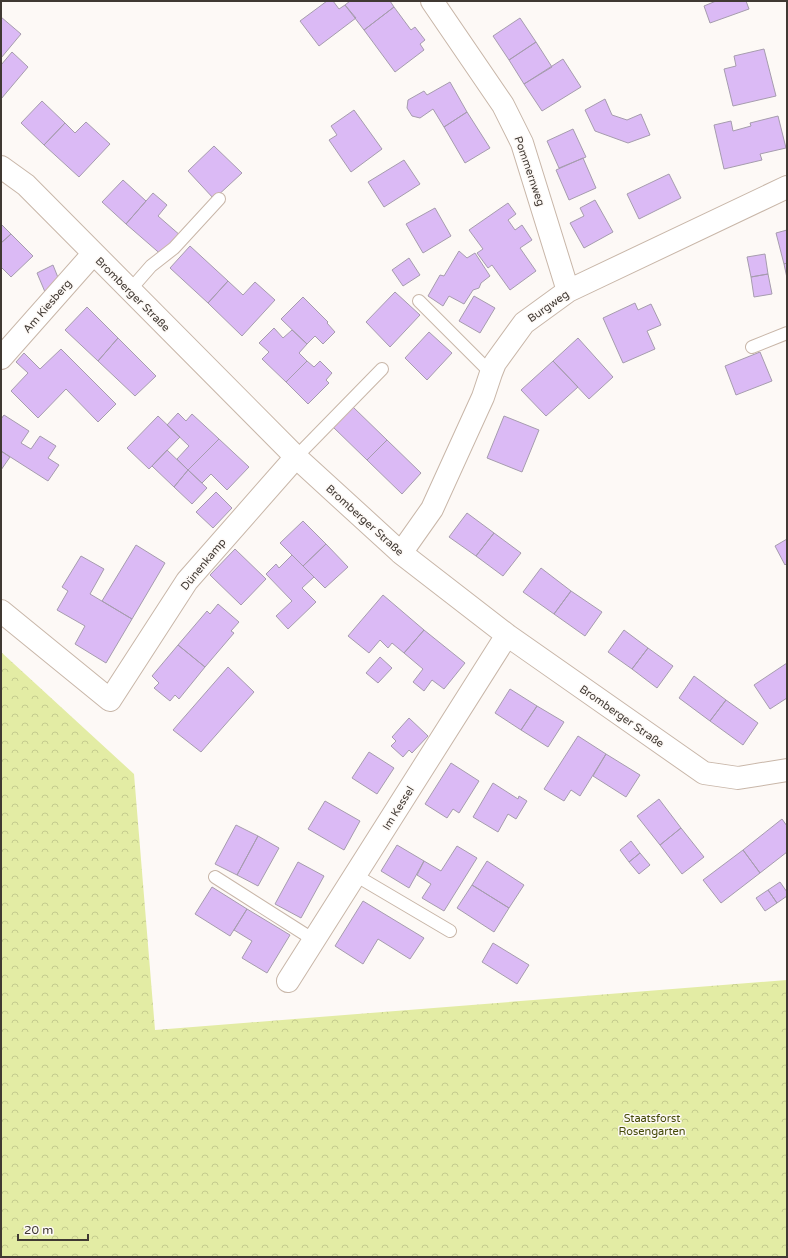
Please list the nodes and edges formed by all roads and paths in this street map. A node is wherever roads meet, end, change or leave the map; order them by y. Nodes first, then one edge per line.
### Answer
1 (432, 1) edge
2 (1, 167) edge
3 (787, 187) edge
4 (219, 199) dead end
5 (94, 254) junction
6 (130, 290) junction
7 (568, 291) junction
8 (419, 301) dead end
9 (787, 333) edge
10 (752, 347) dead end
11 (1, 358) edge
12 (382, 369) dead end
13 (491, 373) junction
14 (296, 456) junction
15 (401, 553) junction
16 (1, 611) edge
17 (507, 635) junction
18 (787, 770) edge
19 (355, 875) junction
20 (215, 877) dead end
21 (450, 931) dead end
22 (314, 940) junction
23 (288, 981) dead end

1 - 7 street, Pommernweg
2 - 5 street, Bromberger Straße
3 - 7 street, Burgweg
4 - 6 lane
5 - 6 street, Bromberger Straße
5 - 11 street, Am Kiesberg
6 - 14 street, Bromberger Straße
7 - 13 street, Burgweg
8 - 13 lane
9 - 10 lane
12 - 14 lane
13 - 15 street, Burgweg
14 - 15 street, Bromberger Straße
14 - 16 street, Dünenkamp
15 - 17 street, Bromberger Straße
17 - 18 street, Bromberger Straße
17 - 19 street, Im Kessel
19 - 21 lane
19 - 22 street, Im Kessel
20 - 22 lane
22 - 23 street, Im Kessel

